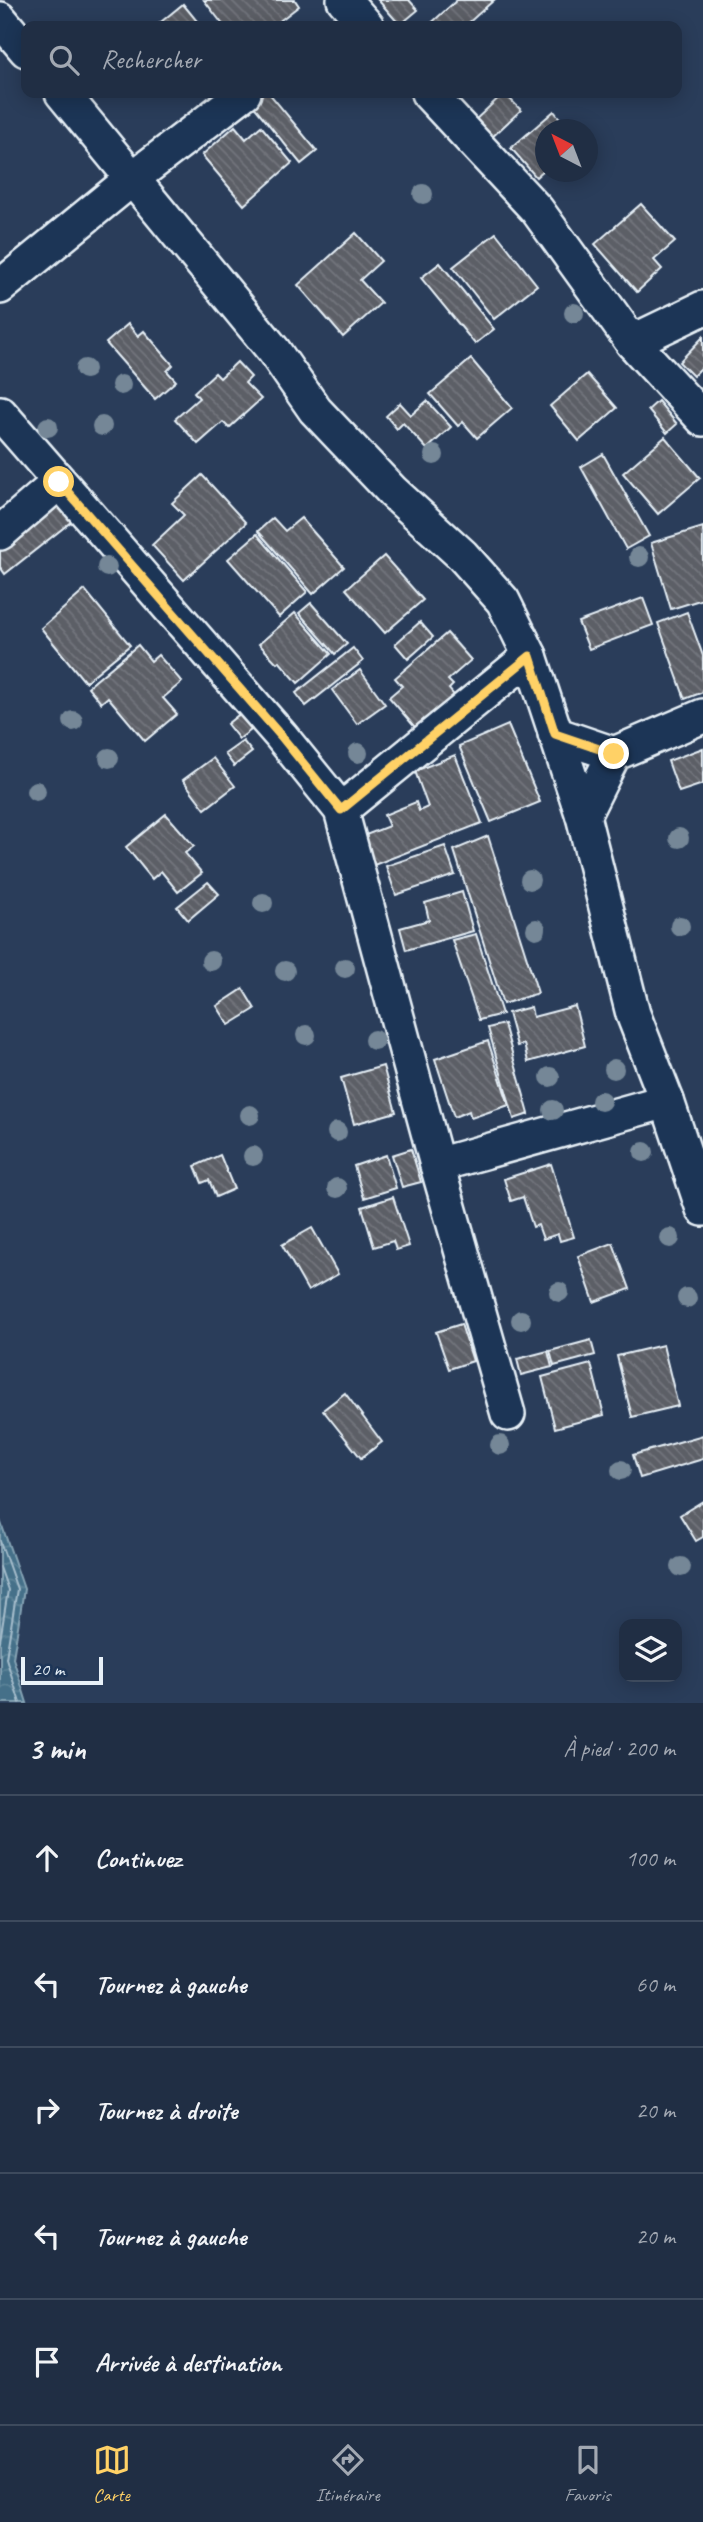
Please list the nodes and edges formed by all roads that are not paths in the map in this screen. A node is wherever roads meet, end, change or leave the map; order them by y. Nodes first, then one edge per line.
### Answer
1 (0, 19) edge
2 (21, 44) edge
3 (66, 98) edge
4 (237, 98) edge
5 (433, 98) edge
6 (133, 178) junction
7 (0, 287) edge
8 (703, 307) edge
9 (632, 342) junction
10 (0, 413) edge
11 (703, 419) edge
12 (59, 482) junction
13 (0, 533) edge
14 (530, 656) junction
15 (703, 716) edge
16 (555, 734) junction
17 (614, 754) junction
18 (341, 810) junction
19 (583, 816) junction
20 (667, 1101) junction
21 (437, 1165) junction
22 (701, 1197) edge
23 (508, 1414) dead end

1 - 2 street
3 - 6 street
4 - 6 street
5 - 9 street
6 - 7 street
6 - 14 street
8 - 9 street
9 - 11 street
10 - 12 street
12 - 13 street
12 - 18 street
14 - 16 street
14 - 18 street
15 - 17 street
16 - 17 street
16 - 19 street
17 - 19 street
18 - 21 street
19 - 20 street
20 - 21 street
20 - 22 street
21 - 23 street

